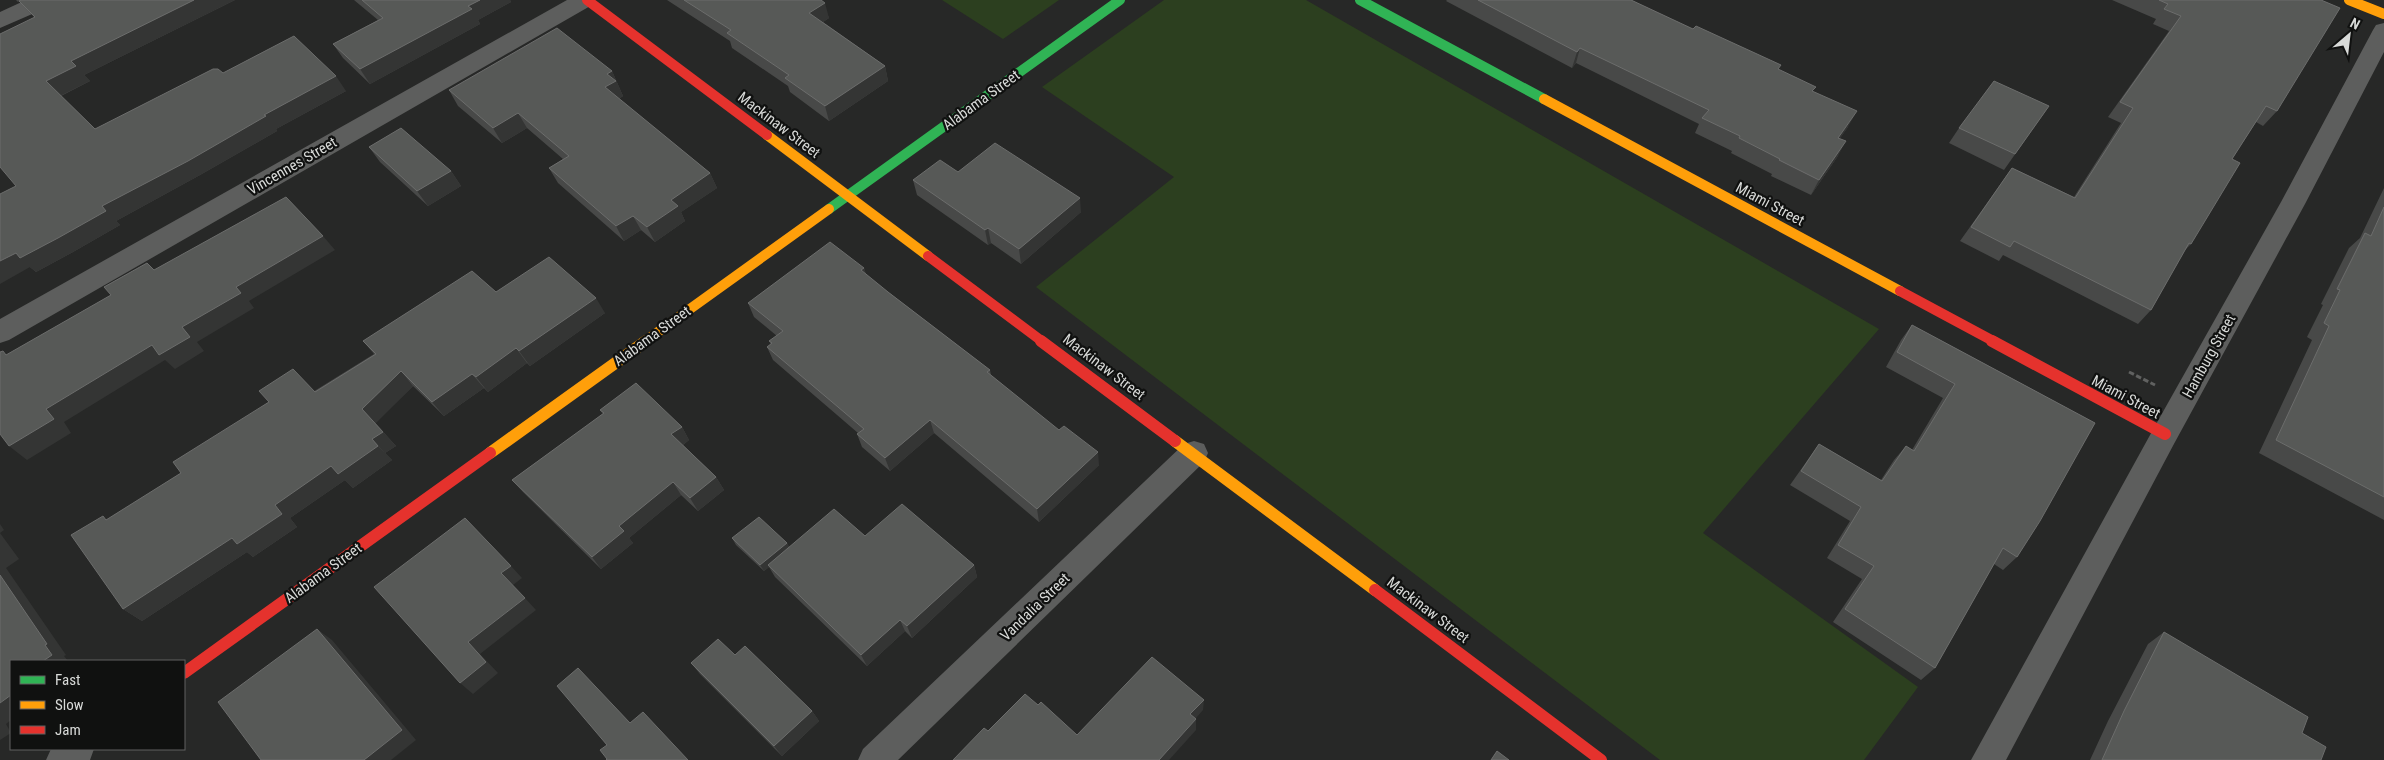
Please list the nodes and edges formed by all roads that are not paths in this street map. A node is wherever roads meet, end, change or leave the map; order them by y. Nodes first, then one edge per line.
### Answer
1 (45, 0) edge
2 (586, 0) edge
3 (1120, 0) edge
4 (1360, 0) edge
5 (2349, 0) edge
6 (2384, 14) edge
7 (0, 22) edge
8 (2384, 30) edge
9 (848, 195) junction
10 (0, 332) edge
11 (2165, 434) junction
12 (1194, 453) junction
13 (185, 672) edge
14 (77, 750) edge
15 (63, 760) edge
16 (875, 760) edge
17 (1602, 760) edge
18 (1988, 760) edge

1 - 7 street
2 - 9 street, Mackinaw Street
2 - 10 street, Vincennes Street
3 - 9 street, Alabama Street
4 - 11 street, Miami Street
5 - 6 street
8 - 11 street, Hamburg Street
9 - 12 street, Mackinaw Street
9 - 13 street, Alabama Street
11 - 18 street, Hamburg Street
12 - 16 street, Vandalia Street
12 - 17 street, Mackinaw Street
14 - 15 street

